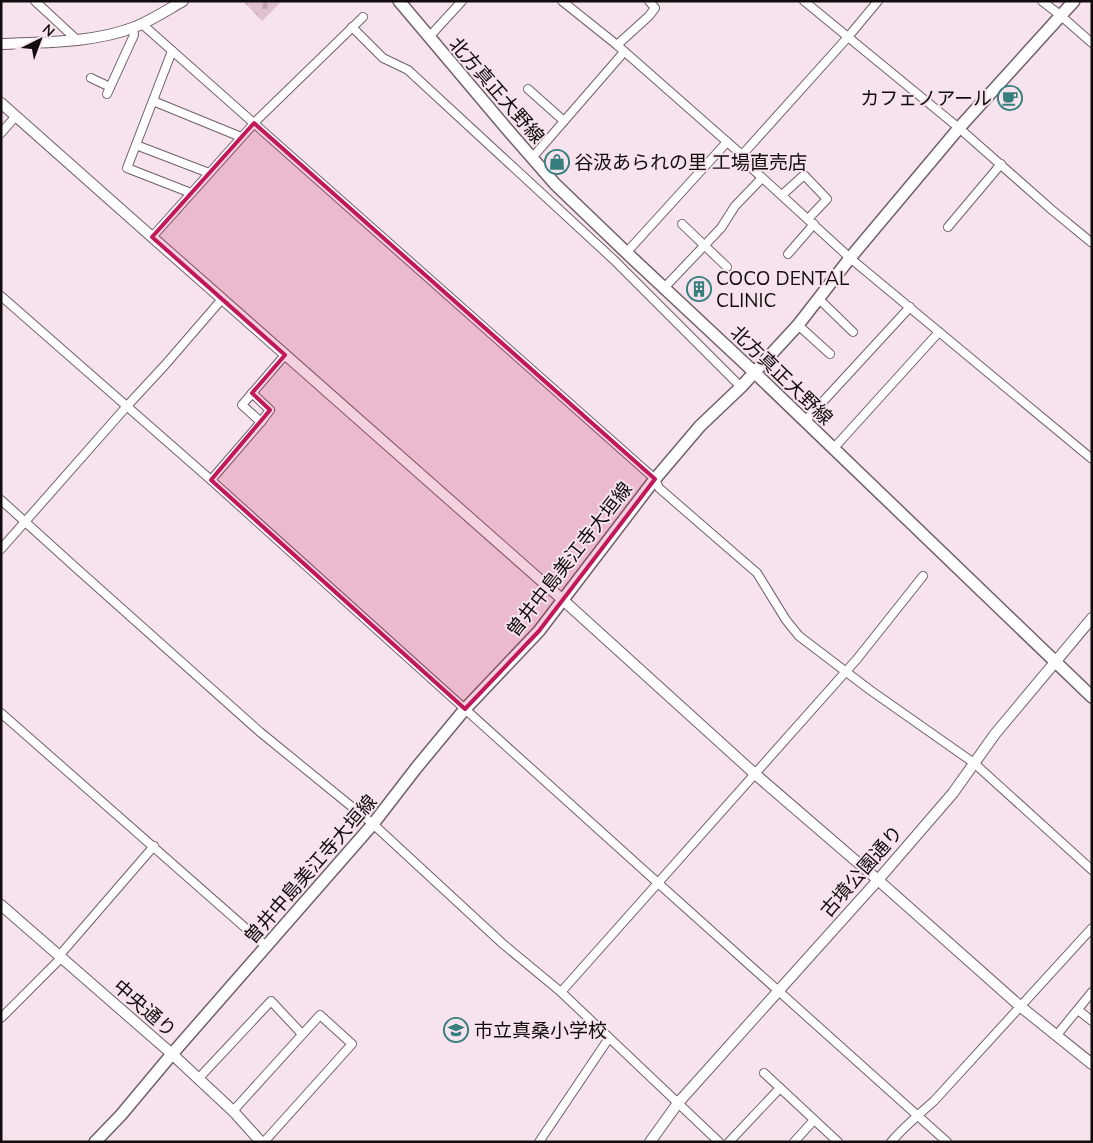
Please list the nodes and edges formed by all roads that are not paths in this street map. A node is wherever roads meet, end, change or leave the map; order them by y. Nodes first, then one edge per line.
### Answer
1 (35, 1) edge
2 (183, 1) edge
3 (399, 1) edge
4 (462, 1) edge
5 (562, 1) edge
6 (649, 1) edge
7 (804, 1) edge
8 (878, 1) edge
9 (1042, 1) edge
10 (1074, 1) edge
11 (1060, 15) junction
12 (364, 17) dead end
13 (138, 26) junction
14 (352, 27) junction
15 (429, 37) junction
16 (848, 37) junction
17 (77, 40) junction
18 (1092, 43) edge
19 (1, 44) edge
20 (617, 45) junction
21 (172, 51) junction
22 (624, 52) junction
23 (92, 78) dead end
24 (528, 90) dead end
25 (153, 101) junction
26 (1, 103) edge
27 (16, 116) junction
28 (564, 121) junction
29 (254, 124) junction
30 (960, 128) junction
31 (1, 133) edge
32 (241, 137) junction
33 (727, 142) junction
34 (136, 145) junction
35 (742, 156) junction
36 (532, 158) junction
37 (1001, 164) junction
38 (209, 172) junction
39 (762, 178) junction
40 (191, 193) junction
41 (782, 195) junction
42 (811, 222) junction
43 (682, 224) dead end
44 (948, 227) dead end
45 (152, 237) junction
46 (1092, 243) edge
47 (704, 245) junction
48 (626, 252) junction
49 (788, 254) dead end
50 (850, 258) junction
51 (727, 267) dead end
52 (664, 288) junction
53 (1, 296) edge
54 (222, 299) junction
55 (819, 299) junction
56 (910, 307) junction
57 (798, 325) junction
58 (853, 332) dead end
59 (939, 332) junction
60 (830, 354) dead end
61 (285, 355) junction
62 (754, 372) junction
63 (740, 387) junction
64 (252, 394) junction
65 (127, 406) junction
66 (805, 421) junction
67 (261, 422) junction
68 (833, 449) junction
69 (1092, 459) edge
70 (655, 479) junction
71 (211, 480) junction
72 (1, 500) edge
73 (26, 522) junction
74 (1, 549) edge
75 (922, 576) dead end
76 (563, 600) junction
77 (1092, 618) edge
78 (1056, 662) junction
79 (845, 672) junction
80 (1092, 697) edge
81 (465, 709) junction
82 (1, 713) edge
83 (974, 763) junction
84 (756, 774) junction
85 (373, 824) junction
86 (154, 846) junction
87 (1092, 870) edge
88 (878, 880) junction
89 (658, 883) junction
90 (1, 905) edge
91 (1092, 928) edge
92 (266, 946) junction
93 (60, 957) junction
94 (779, 990) junction
95 (561, 992) junction
96 (1092, 992) edge
97 (1021, 1007) junction
98 (1078, 1010) junction
99 (1, 1018) edge
100 (1092, 1022) edge
101 (302, 1034) junction
102 (1056, 1036) junction
103 (609, 1038) junction
104 (172, 1054) junction
105 (1092, 1064) edge
106 (764, 1073) dead end
107 (198, 1079) junction
108 (780, 1088) junction
109 (678, 1104) junction
110 (233, 1111) junction
111 (918, 1116) junction
112 (814, 1120) junction
113 (95, 1142) edge
114 (262, 1142) edge
115 (539, 1142) edge
116 (650, 1142) edge
117 (719, 1142) edge
118 (729, 1142) edge
119 (794, 1142) edge
120 (838, 1142) edge
121 (891, 1142) edge
122 (947, 1142) edge

1 - 17 street
2 - 13 street
3 - 15 main road, 北方真正大野線
4 - 15 street
5 - 20 street
6 - 20 street
7 - 16 street
8 - 16 street
9 - 11 street
10 - 11 main road, 曽井中島美江寺大垣線
11 - 18 street
11 - 30 main road, 曽井中島美江寺大垣線
12 - 14 street
13 - 17 street
13 - 21 street
13 - 23 street
14 - 29 street
14 - 63 street
15 - 36 main road, 北方真正大野線
16 - 30 street
16 - 35 street
17 - 19 street
20 - 22 street
21 - 25 street
21 - 29 street
22 - 28 street
22 - 33 street
24 - 28 street
25 - 32 street
25 - 34 street
26 - 27 street
27 - 31 street
27 - 45 street
28 - 36 street
29 - 32 street
29 - 70 street
30 - 37 street
30 - 50 main road, 曽井中島美江寺大垣線
32 - 38 street
33 - 35 street
33 - 48 street
34 - 38 street
34 - 40 street
35 - 39 street
36 - 48 main road, 北方真正大野線
37 - 44 street
37 - 46 street
38 - 40 street
39 - 41 street
39 - 47 street
40 - 45 street
41 - 42 street
41 - 42 street
42 - 49 street
42 - 50 street
43 - 47 street
45 - 54 street
47 - 51 street
47 - 52 street
48 - 52 main road, 北方真正大野線
50 - 55 main road, 曽井中島美江寺大垣線
50 - 56 street
52 - 62 main road, 北方真正大野線
53 - 65 street
54 - 61 street
54 - 65 street
55 - 57 main road, 曽井中島美江寺大垣線
55 - 58 street
56 - 59 street
56 - 66 street
57 - 60 street
57 - 62 main road, 曽井中島美江寺大垣線
59 - 68 street
59 - 69 street
61 - 64 street
61 - 76 street
62 - 63 main road, 曽井中島美江寺大垣線
62 - 66 main road, 北方真正大野線
63 - 70 main road, 曽井中島美江寺大垣線
64 - 67 street
64 - 67 street
65 - 71 street
65 - 73 street
66 - 68 main road, 北方真正大野線
67 - 71 street
68 - 78 main road, 北方真正大野線
70 - 76 main road, 曽井中島美江寺大垣線
70 - 79 street
71 - 81 street
72 - 73 street
73 - 74 street
73 - 85 street
75 - 79 street
76 - 81 main road, 曽井中島美江寺大垣線
76 - 84 street
77 - 78 street, 古墳公園通り
78 - 80 main road, 北方真正大野線
78 - 83 street, 古墳公園通り
79 - 83 street
79 - 84 street
81 - 85 main road, 曽井中島美江寺大垣線
81 - 89 street
82 - 86 street
83 - 87 street
83 - 88 street, 古墳公園通り
84 - 88 street
84 - 89 street
85 - 92 main road, 曽井中島美江寺大垣線
85 - 95 street
86 - 92 street
86 - 93 street
88 - 94 street, 古墳公園通り
88 - 97 street
89 - 94 street
89 - 95 street
90 - 93 street, 中央通り
91 - 97 street
92 - 104 main road, 曽井中島美江寺大垣線
93 - 99 street
93 - 104 street, 中央通り
94 - 109 street, 古墳公園通り
94 - 111 street
95 - 103 street
96 - 98 street
97 - 102 street
97 - 111 street
98 - 100 street
98 - 102 street
101 - 107 street
101 - 110 street
101 - 114 street
102 - 105 street
103 - 109 street
103 - 115 street
104 - 107 street, 中央通り
104 - 113 main road, 曽井中島美江寺大垣線
106 - 108 street
107 - 110 street, 中央通り
108 - 112 street
108 - 118 street
109 - 116 street, 古墳公園通り
109 - 117 street
110 - 114 street, 中央通り
111 - 121 street
111 - 122 street
112 - 119 street
112 - 120 street

